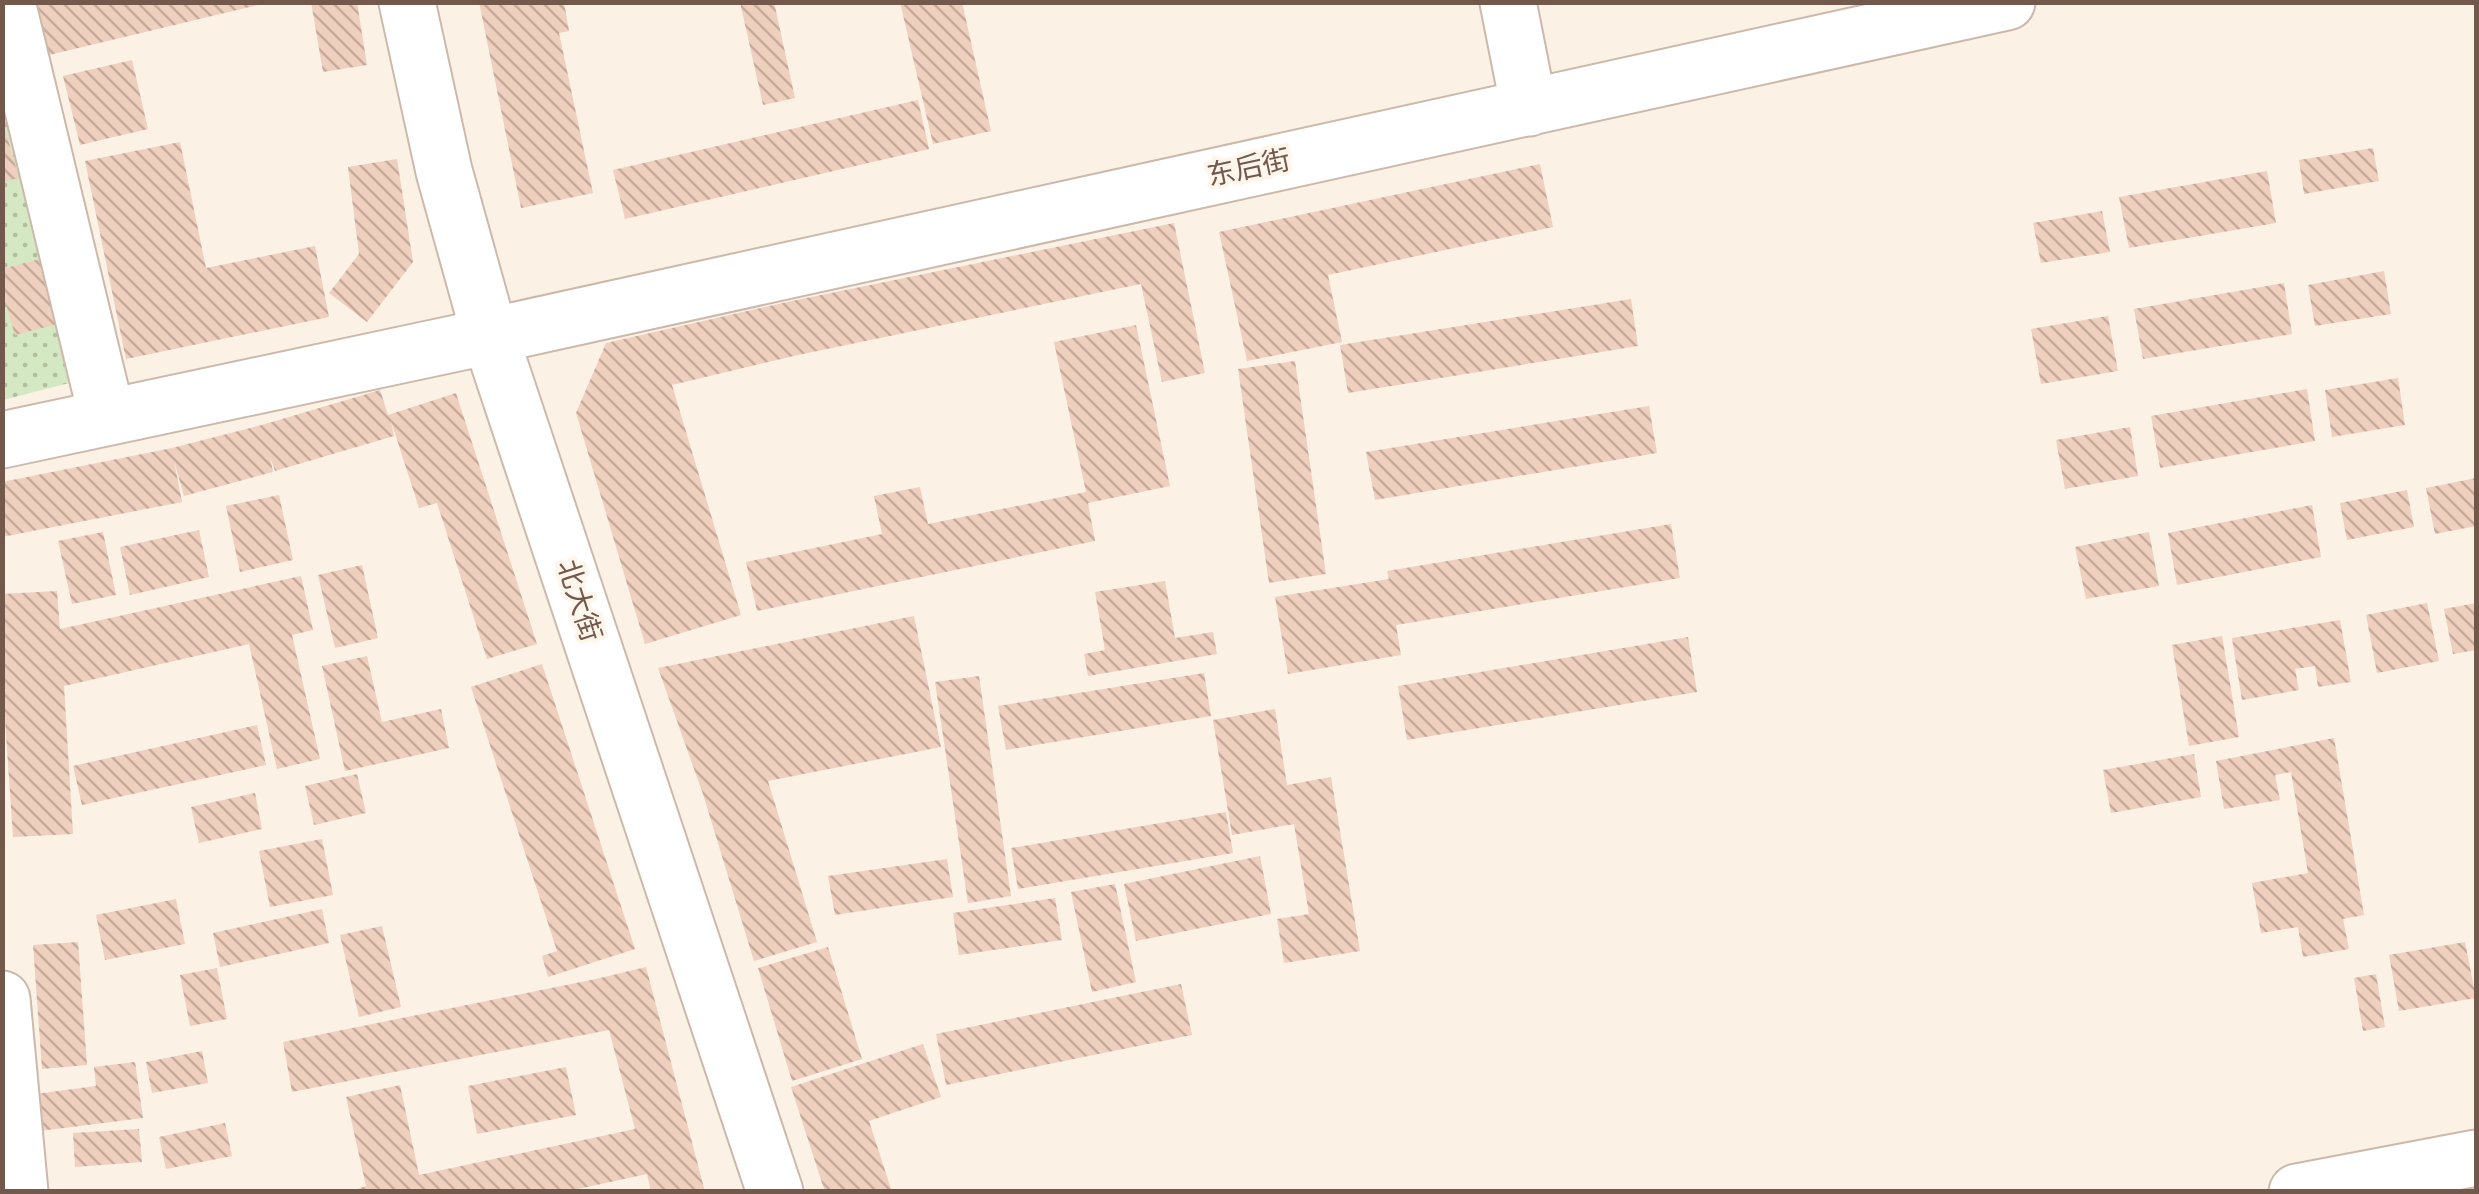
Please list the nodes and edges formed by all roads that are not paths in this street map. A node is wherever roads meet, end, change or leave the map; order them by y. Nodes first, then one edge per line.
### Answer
1 (7, 2) edge
2 (407, 2) edge
3 (1508, 2) edge
4 (2007, 2) edge
5 (1529, 108) junction
6 (490, 336) junction
7 (107, 417) junction
8 (2, 440) edge
9 (2, 999) edge
10 (2476, 1158) edge
11 (20, 1192) edge
12 (775, 1192) edge
13 (2297, 1192) edge

1 - 7 street
2 - 6 street, 北大街
3 - 5 street
4 - 5 street, 东后街
5 - 6 street, 东后街
6 - 7 street, 东后街
6 - 12 street, 北大街
7 - 8 street, 东后街
9 - 11 street
10 - 13 street

